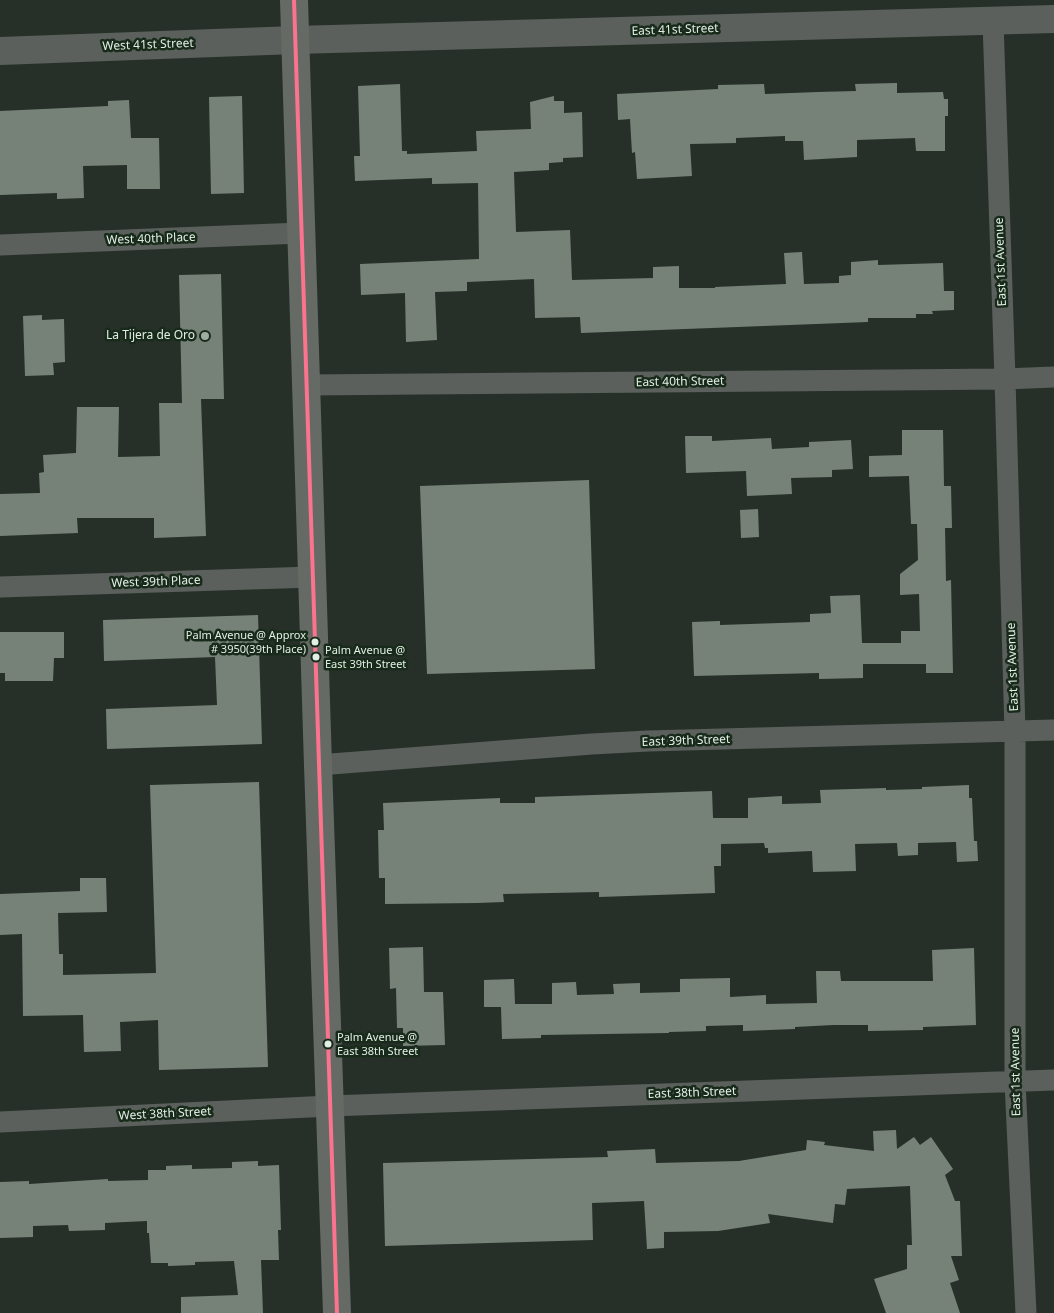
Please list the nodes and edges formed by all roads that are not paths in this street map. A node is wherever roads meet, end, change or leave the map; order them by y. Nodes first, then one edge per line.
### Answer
1 (294, 0) edge
2 (1054, 19) edge
3 (993, 21) junction
4 (295, 40) junction
5 (0, 51) edge
6 (301, 233) junction
7 (0, 246) edge
8 (1054, 377) edge
9 (1005, 379) junction
10 (306, 385) junction
11 (313, 577) junction
12 (0, 587) edge
13 (1054, 730) edge
14 (1015, 732) junction
15 (318, 765) junction
16 (1054, 1080) edge
17 (1015, 1082) junction
18 (330, 1106) junction
19 (0, 1122) edge
20 (338, 1313) edge
21 (1026, 1313) edge

1 - 4 main road
2 - 3 street, East 41st Street
3 - 4 street, East 41st Street
3 - 9 street, East 1st Avenue
4 - 5 street, West 41st Street
4 - 6 main road
6 - 7 street, West 40th Place
6 - 10 main road
8 - 9 street, East 40th Street
9 - 10 street, East 40th Street
9 - 14 street, East 1st Avenue
10 - 11 main road
11 - 12 street, West 39th Place
11 - 15 main road
13 - 14 street, East 39th Street
14 - 15 street, East 39th Street
14 - 17 street, East 1st Avenue
15 - 18 main road
16 - 17 street, East 38th Street
17 - 18 street, East 38th Street
17 - 21 street, East 1st Avenue
18 - 19 street, West 38th Street
18 - 20 main road

